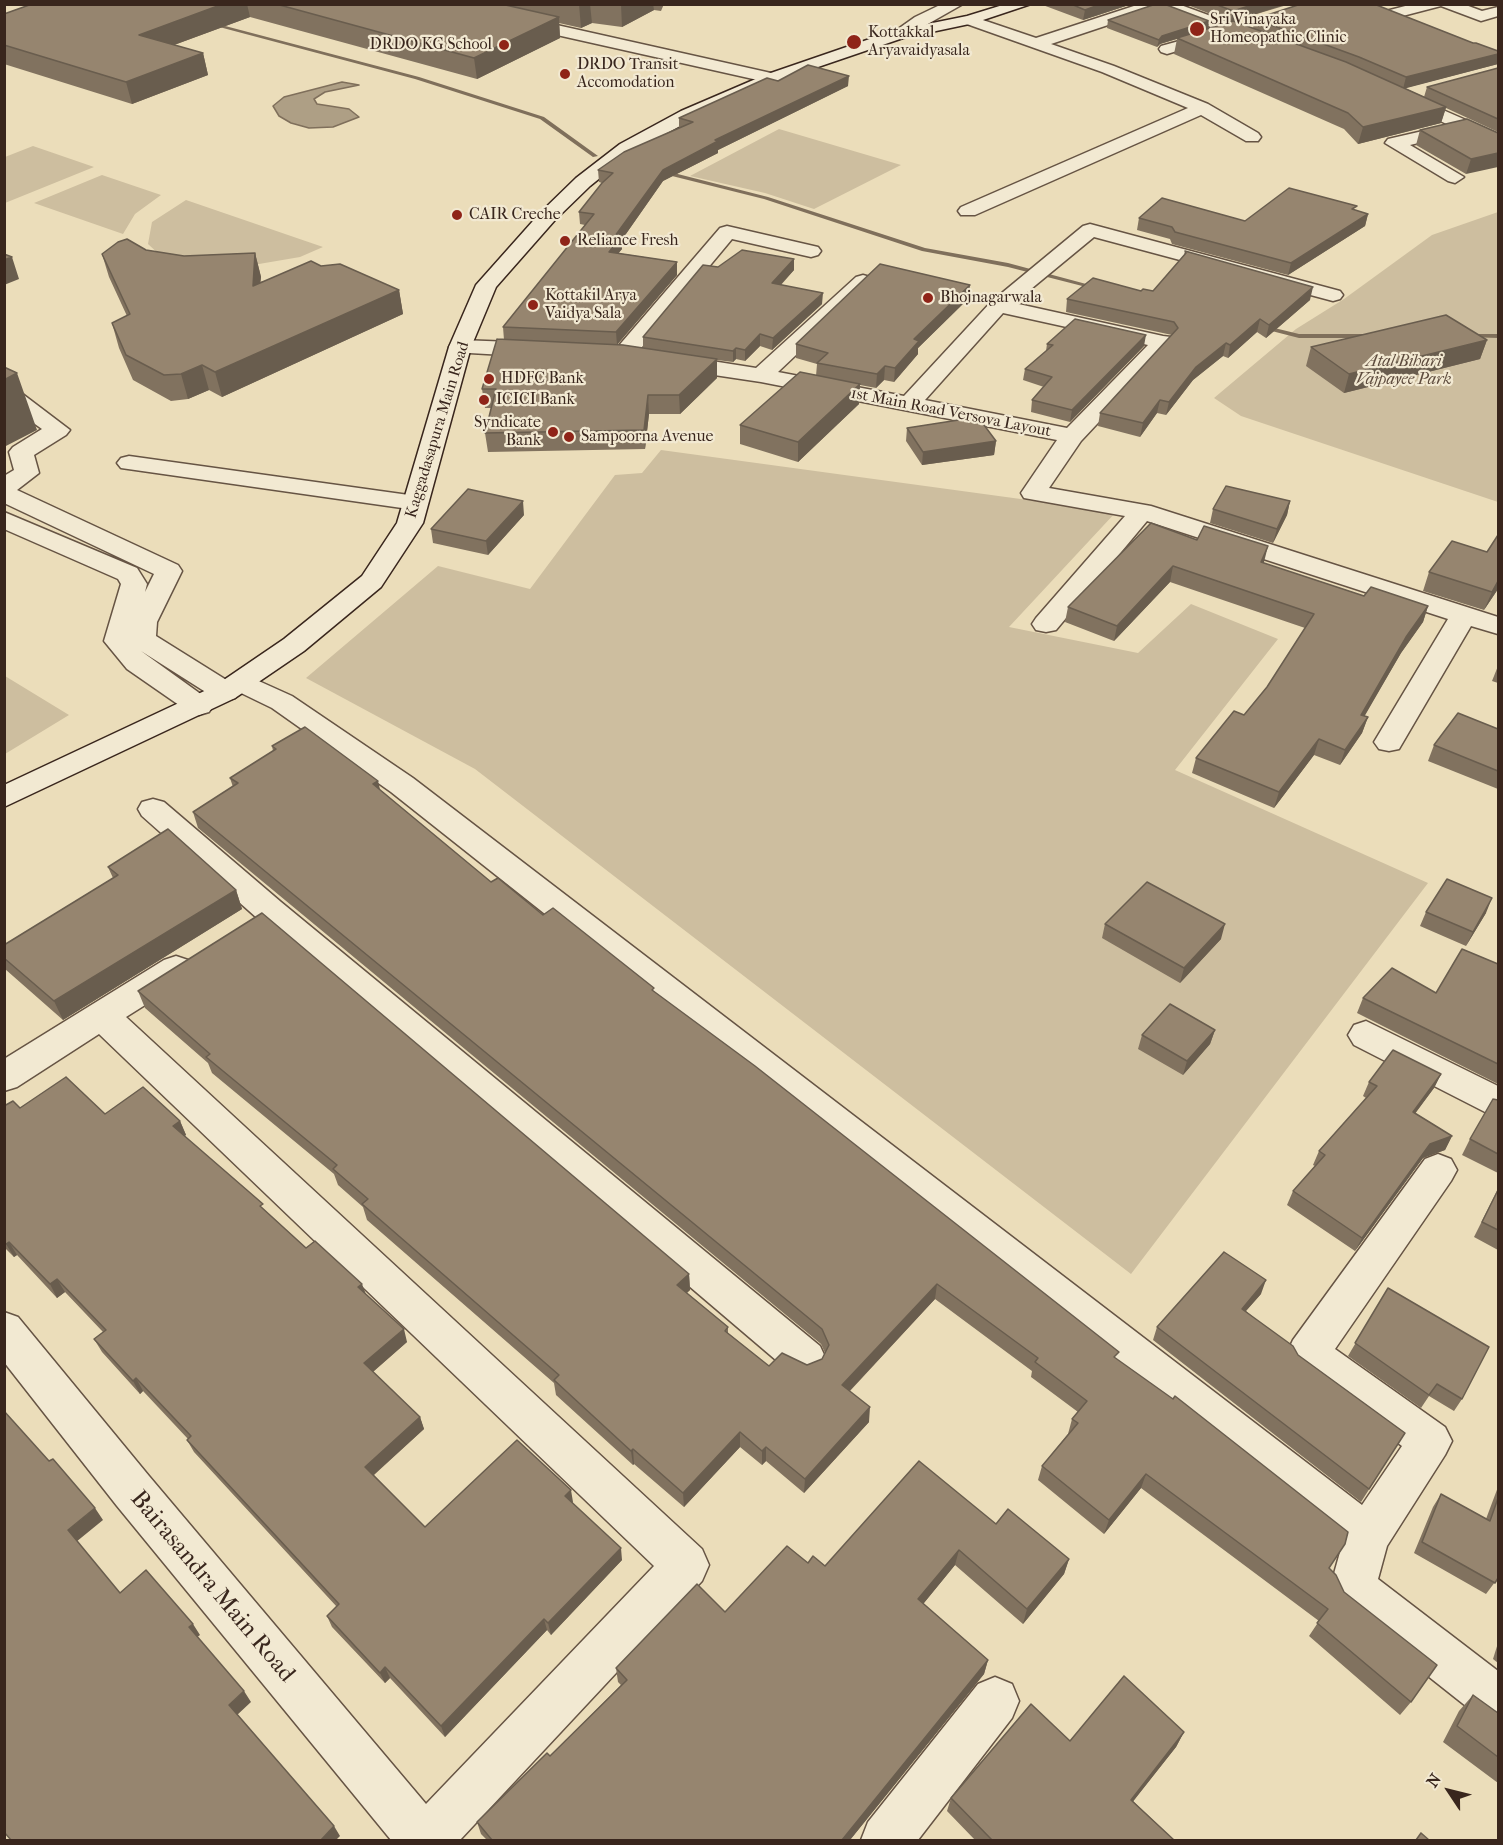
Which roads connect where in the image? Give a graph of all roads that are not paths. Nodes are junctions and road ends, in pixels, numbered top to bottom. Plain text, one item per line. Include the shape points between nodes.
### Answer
1 (441, 4) edge
2 (956, 4) edge
3 (1024, 4) edge
4 (1160, 4) edge
5 (1435, 4) edge
6 (1447, 4) edge
7 (1498, 12) edge
8 (1391, 14) edge
9 (969, 20) junction
10 (1252, 22) edge
11 (1232, 29) junction
12 (899, 34) junction
13 (1037, 43) junction
14 (1275, 45) edge
15 (1167, 49) edge
16 (771, 78) junction
17 (1422, 91) edge
18 (1202, 108) junction
19 (1466, 125) junction
20 (1252, 137) dead end
21 (1498, 140) edge
22 (1455, 177) dead end
23 (968, 211) dead end
24 (811, 251) dead end
25 (864, 280) edge
26 (1333, 295) dead end
27 (998, 306) junction
28 (460, 347) junction
29 (559, 351) edge
30 (761, 375) junction
31 (4, 392) edge
32 (909, 404) junction
33 (1072, 436) junction
34 (129, 463) dead end
35 (4, 487) edge
36 (4, 493) edge
37 (416, 503) junction
38 (1142, 511) junction
39 (4, 519) edge
40 (1464, 615) junction
41 (1047, 624) dead end
42 (1498, 626) edge
43 (233, 687) junction
44 (199, 706) junction
45 (1389, 742) dead end
46 (4, 797) edge
47 (153, 809) dead end
48 (269, 910) junction
49 (240, 929) edge
50 (200, 954) edge
51 (102, 1016) junction
52 (1366, 1035) dead end
53 (4, 1077) edge
54 (1498, 1102) edge
55 (1438, 1170) dead end
56 (4, 1330) edge
57 (806, 1359) dead end
58 (1367, 1537) junction
59 (995, 1701) dead end
60 (1498, 1701) edge
61 (424, 1840) edge
62 (886, 1840) edge

1 - 16 street
2 - 12 street
3 - 9 street, Kaggadasapura Main Road
4 - 11 street
4 - 13 street
5 - 8 street
6 - 7 street via 1481,16
9 - 12 street, Kaggadasapura Main Road
9 - 13 street
10 - 11 street
11 - 14 street
11 - 15 street
12 - 16 street, Kaggadasapura Main Road
13 - 18 street
16 - 28 street, Kaggadasapura Main Road via 687,115 626,148 584,182 486,285
17 - 19 street via 1395,94
18 - 20 street
18 - 23 street
19 - 21 street
19 - 22 street via 1394,143
24 - 30 street, 1st Main Road Versova Layout via 727,232 615,354
25 - 30 street
26 - 27 street via 1090,230
27 - 32 street
27 - 33 street via 1162,342
28 - 29 street
28 - 37 street, Kaggadasapura Main Road
30 - 32 street, 1st Main Road Versova Layout
31 - 35 street via 58,430 21,452 27,473
32 - 33 street, 1st Main Road Versova Layout
33 - 38 street, 1st Main Road Versova Layout via 1034,493
34 - 37 street
36 - 43 street via 170,571 142,622 142,639
37 - 43 street, Kaggadasapura Main Road via 410,523 372,580 294,645
38 - 40 street, 1st Main Road Versova Layout
38 - 41 street
39 - 44 street via 128,574 134,584 118,641 137,663
40 - 42 street, 1st Main Road Versova Layout
40 - 45 street
43 - 44 street, Kaggadasapura Main Road
43 - 58 street via 282,702 402,785
44 - 46 street, Kaggadasapura Main Road
47 - 48 street
48 - 49 street
48 - 57 street
50 - 51 street
51 - 53 street
51 - 61 street via 686,1565
52 - 54 street
55 - 58 street via 1308,1353 1430,1441
56 - 61 street, Bairasandra Main Road
58 - 60 street via 1353,1588
59 - 62 street

